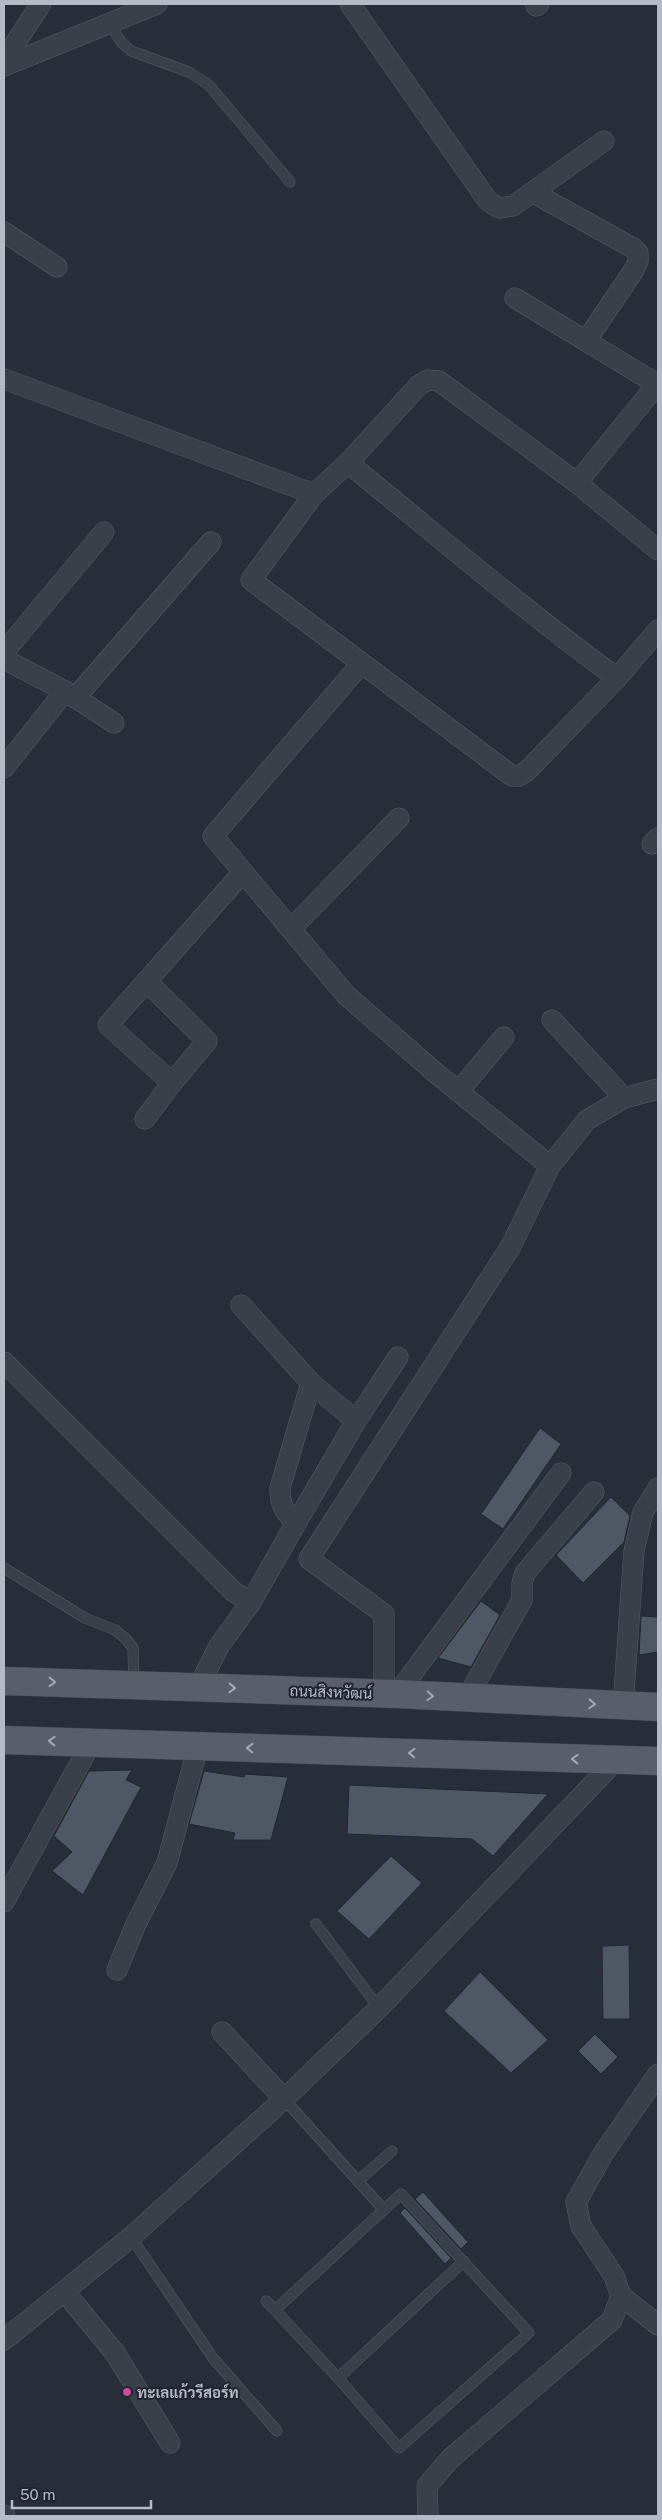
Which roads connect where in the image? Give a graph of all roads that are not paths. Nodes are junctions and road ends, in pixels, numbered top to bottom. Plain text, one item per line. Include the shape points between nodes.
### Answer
1 (41, 4) edge
2 (157, 4) edge
3 (350, 4) edge
4 (110, 24) junction
5 (4, 60) edge
6 (4, 66) edge
7 (604, 142) dead end
8 (290, 182) dead end
9 (532, 192) junction
10 (4, 232) edge
11 (56, 267) dead end
12 (515, 298) dead end
13 (586, 341) junction
14 (4, 379) edge
15 (658, 384) edge
16 (348, 463) junction
17 (577, 483) junction
18 (314, 494) junction
19 (104, 532) dead end
20 (211, 542) dead end
21 (658, 550) edge
22 (658, 630) edge
23 (4, 652) edge
24 (4, 659) edge
25 (361, 664) junction
26 (617, 678) junction
27 (70, 694) junction
28 (114, 723) dead end
29 (4, 768) edge
30 (399, 818) dead end
31 (243, 872) junction
32 (291, 929) junction
33 (146, 981) junction
34 (552, 1020) dead end
35 (504, 1037) dead end
36 (172, 1083) junction
37 (658, 1088) edge
38 (458, 1092) junction
39 (624, 1098) junction
40 (145, 1119) dead end
41 (550, 1166) junction
42 (241, 1305) dead end
43 (398, 1357) dead end
44 (4, 1362) edge
45 (310, 1383) junction
46 (356, 1421) junction
47 (561, 1473) dead end
48 (658, 1488) edge
49 (594, 1492) dead end
50 (296, 1523) junction
51 (4, 1568) edge
52 (251, 1602) junction
53 (4, 1681) edge
54 (134, 1685) junction
55 (199, 1686) junction
56 (390, 1694) junction
57 (467, 1698) junction
58 (623, 1706) junction
59 (658, 1708) edge
60 (4, 1740) edge
61 (92, 1743) junction
62 (198, 1746) junction
63 (616, 1760) junction
64 (658, 1761) edge
65 (4, 1902) edge
66 (316, 1924) dead end
67 (117, 1970) dead end
68 (379, 2008) junction
69 (222, 2032) dead end
70 (658, 2074) edge
71 (284, 2099) junction
72 (392, 2150) dead end
73 (358, 2181) junction
74 (384, 2210) junction
75 (132, 2237) junction
76 (464, 2261) junction
77 (64, 2291) junction
78 (621, 2296) junction
79 (266, 2301) dead end
80 (275, 2310) junction
81 (658, 2325) edge
82 (4, 2340) edge
83 (338, 2378) junction
84 (277, 2430) dead end
85 (170, 2443) dead end
86 (428, 2516) edge

1 - 5 street
2 - 4 street
3 - 9 street via 488,201 499,208 514,206
4 - 6 street
4 - 8 lane via 120,42 131,51 189,72 209,85
7 - 9 street
9 - 13 street via 638,253 634,270
10 - 11 street
12 - 13 street
13 - 15 street
14 - 18 street
15 - 17 street
16 - 17 street via 419,385 428,380 439,381
16 - 18 street
16 - 26 street via 517,599 548,628
17 - 21 street
18 - 25 street via 251,580
19 - 23 street
20 - 27 street
22 - 26 street
24 - 27 street
25 - 26 street via 512,776 527,771
25 - 31 street via 213,836
27 - 28 street
27 - 29 street
30 - 32 street
31 - 32 street
31 - 33 street
32 - 38 street via 346,995
33 - 36 street via 207,1041
33 - 36 street via 108,1025
34 - 39 street
35 - 38 street
36 - 40 street
37 - 39 street
38 - 41 street
39 - 41 street via 587,1120
41 - 56 street via 511,1246 309,1559 384,1614
42 - 45 street
43 - 46 street
44 - 52 street via 234,1592
45 - 46 street
45 - 50 street via 280,1488 280,1502
46 - 50 street
47 - 56 street
48 - 58 street via 643,1512 634,1551
49 - 57 street via 525,1573 522,1600
50 - 52 street
51 - 54 lane via 85,1618 126,1638 133,1648
52 - 55 street via 219,1646
53 -> 54 main road, ถนนสิงหวัฒน์
54 - 55 main road, ถนนสิงหวัฒน์
55 -> 56 main road, ถนนสิงหวัฒน์
56 -> 57 main road, ถนนสิงหวัฒน์
57 -> 58 main road, ถนนสิงหวัฒน์
58 - 59 main road, ถนนสิงหวัฒน์
61 -> 60 main road
61 - 62 main road
61 - 65 street
63 -> 62 main road
62 - 67 street via 167,1862
63 - 64 main road
63 - 68 street
66 - 68 lane
68 - 71 street
69 - 71 street
70 - 78 street via 602,2154 576,2202 581,2226 614,2276
71 - 73 lane
71 - 75 street
72 - 73 lane
73 - 74 lane
74 - 76 lane via 401,2194
74 - 80 lane
75 - 77 street
75 - 84 lane via 213,2358
76 - 83 lane
76 - 83 lane via 529,2333 398,2448
77 - 82 street
77 - 85 street via 115,2353
78 - 81 street
78 - 86 street via 612,2320 450,2459 427,2486
79 - 80 lane
80 - 83 lane

